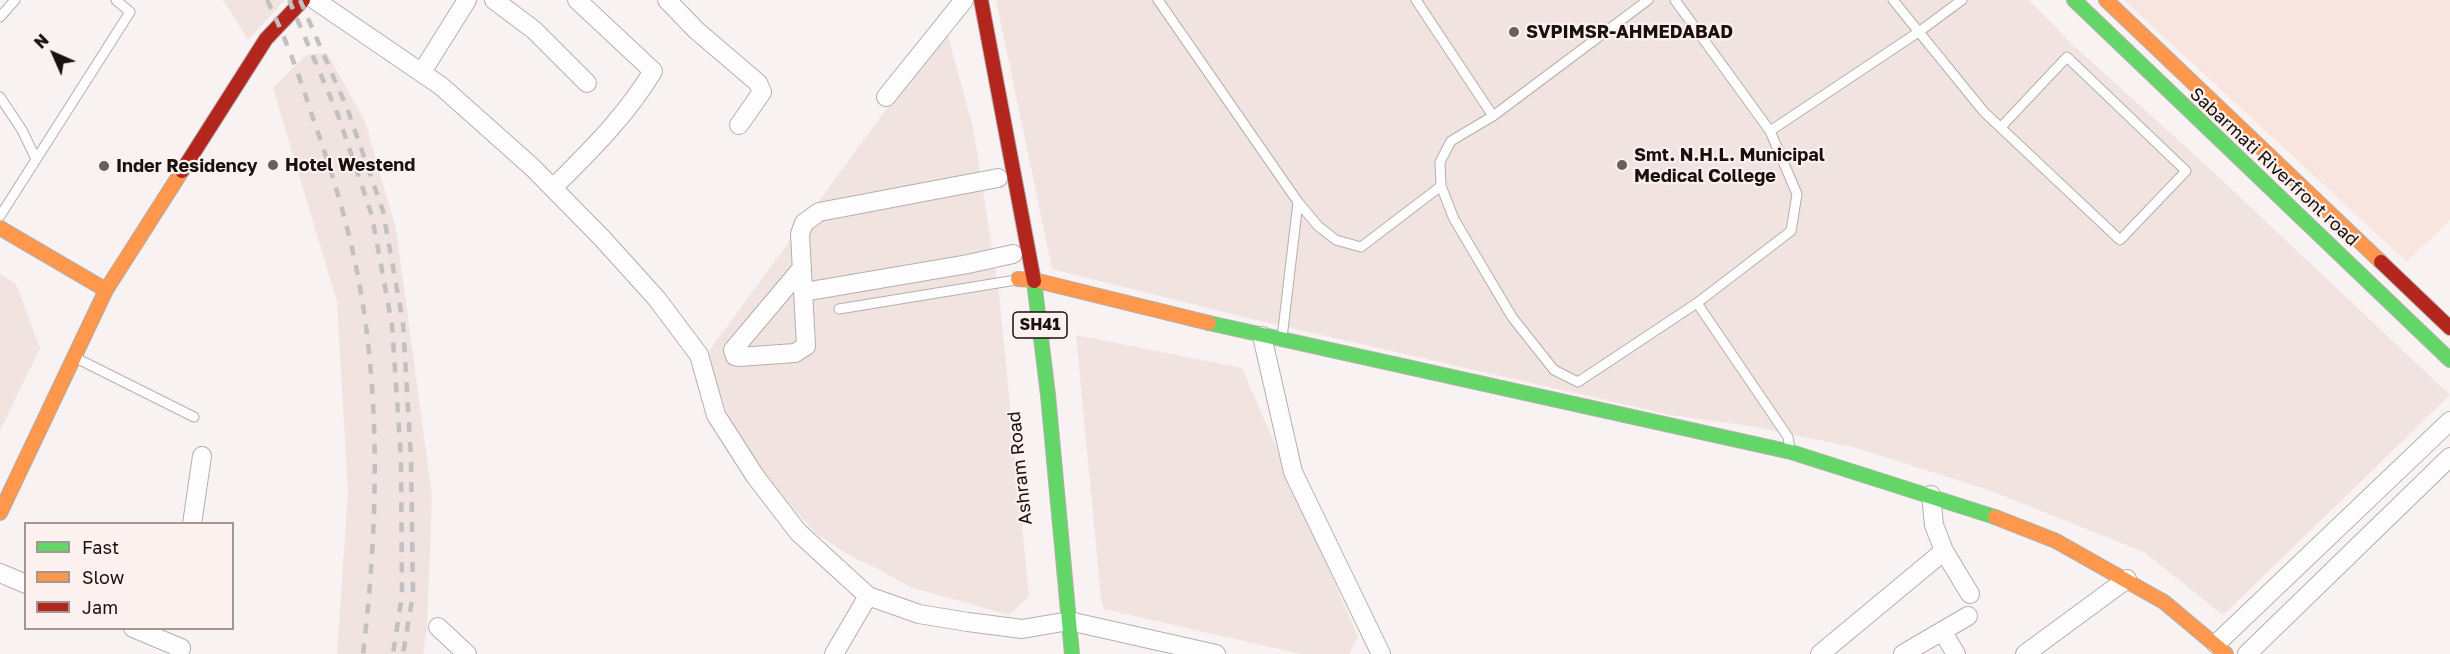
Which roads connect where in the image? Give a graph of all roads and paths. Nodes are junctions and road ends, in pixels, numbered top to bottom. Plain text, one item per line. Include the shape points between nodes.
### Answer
1 (15, 0) edge
2 (116, 0) edge
3 (303, 0) edge
4 (315, 0) edge
5 (467, 0) edge
6 (494, 0) edge
7 (577, 0) edge
8 (666, 0) edge
9 (965, 0) edge
10 (981, 0) edge
11 (1158, 0) edge
12 (1416, 0) edge
13 (1648, 0) edge
14 (1675, 0) edge
15 (1893, 0) edge
16 (1962, 0) edge
17 (2074, 0) edge
18 (2106, 0) edge
19 (0, 17) edge
20 (969, 21) dead end
21 (1920, 32) junction
22 (422, 72) junction
23 (587, 83) dead end
24 (0, 96) edge
25 (886, 97) dead end
26 (1493, 116) junction
27 (740, 125) dead end
28 (2002, 126) junction
29 (1770, 131) junction
30 (36, 159) junction
31 (998, 178) dead end
32 (1442, 186) junction
33 (553, 188) junction
34 (1298, 202) junction
35 (0, 216) edge
36 (0, 228) edge
37 (1012, 248) joint
38 (802, 268) junction
39 (1018, 279) junction
40 (1034, 280) junction
41 (106, 290) junction
42 (804, 292) junction
43 (1020, 295) dead end
44 (1696, 303) junction
45 (839, 309) dead end
46 (2450, 328) edge
47 (1262, 336) junction
48 (1282, 340) junction
49 (72, 356) junction
50 (2450, 360) edge
51 (194, 417) dead end
52 (2450, 421) edge
53 (1791, 452) junction
54 (201, 456) dead end
55 (2450, 457) edge
56 (1931, 495) junction
57 (0, 513) edge
58 (2347, 520) junction
59 (192, 522) edge
60 (2366, 539) junction
61 (1944, 551) junction
62 (0, 573) edge
63 (2127, 579) junction
64 (24, 583) edge
65 (1970, 594) dead end
66 (868, 596) junction
67 (1050, 605) dead end
68 (1968, 616) dead end
69 (1069, 621) junction
70 (438, 627) dead end
71 (139, 630) edge
72 (1051, 630) junction
73 (1942, 631) junction
74 (178, 643) edge
75 (2221, 649) edge
76 (467, 654) edge
77 (834, 654) edge
78 (1072, 654) edge
79 (1216, 654) edge
80 (1381, 654) edge
81 (1820, 654) edge
82 (1903, 654) edge
83 (1956, 654) edge
84 (2025, 654) edge
85 (2247, 654) edge

1 - 19 lane
2 - 30 lane via 129,12
3 - 41 street via 266,39
4 - 22 street
5 - 22 street
6 - 23 street via 534,30
7 - 33 street via 652,71 637,97 600,142
8 - 27 street via 758,83 762,92
9 - 20 street
9 - 25 street
10 - 40 street, Ashram Road / SH41
11 - 34 lane
12 - 26 lane
13 - 26 lane
14 - 29 lane
15 - 21 lane
16 - 21 lane
17 - 50 street, Sabarmati Riverfront road
18 - 46 street, Sabarmati Riverfront road
21 - 28 lane via 1984,112
21 - 29 lane
22 - 33 street
24 - 30 lane
26 - 32 lane via 1451,141 1440,162
28 - 28 lane via 2120,240 2186,171 2067,57
29 - 44 lane via 1797,194 1791,231
30 - 35 lane
31 - 38 street via 810,216 800,230
32 - 34 lane via 1361,247 1336,240
32 - 44 lane via 1454,219 1512,317 1554,370 1578,382
33 - 66 street via 657,299 699,355 716,415 762,486 798,532
34 - 48 lane
36 - 41 street
37 - 39 street
37 - 42 street via 968,264
38 - 42 street
38 - 42 street via 733,353 739,357 803,350
39 - 40 street
39 - 43 street
39 - 45 lane
40 - 47 street
40 - 69 street, Ashram Road / SH41
41 - 49 street
44 - 53 lane via 1788,437
47 - 48 street
47 - 80 street via 1293,472
48 - 53 street
49 - 51 lane
49 - 57 street
52 - 58 street
53 - 56 street
54 - 59 street
55 - 60 street
56 - 61 street via 1934,525
56 - 63 street via 2056,540
58 - 60 street
58 - 75 street
60 - 85 street
61 - 65 street
61 - 81 street
62 - 64 street
63 - 75 street via 2164,602
63 - 84 street
66 - 72 street via 919,614
66 - 77 street
67 - 72 street
68 - 73 street
69 - 72 street
69 - 78 street, Ashram Road / SH41
69 - 79 street
70 - 76 street
71 - 74 street
73 - 82 street
73 - 83 street

